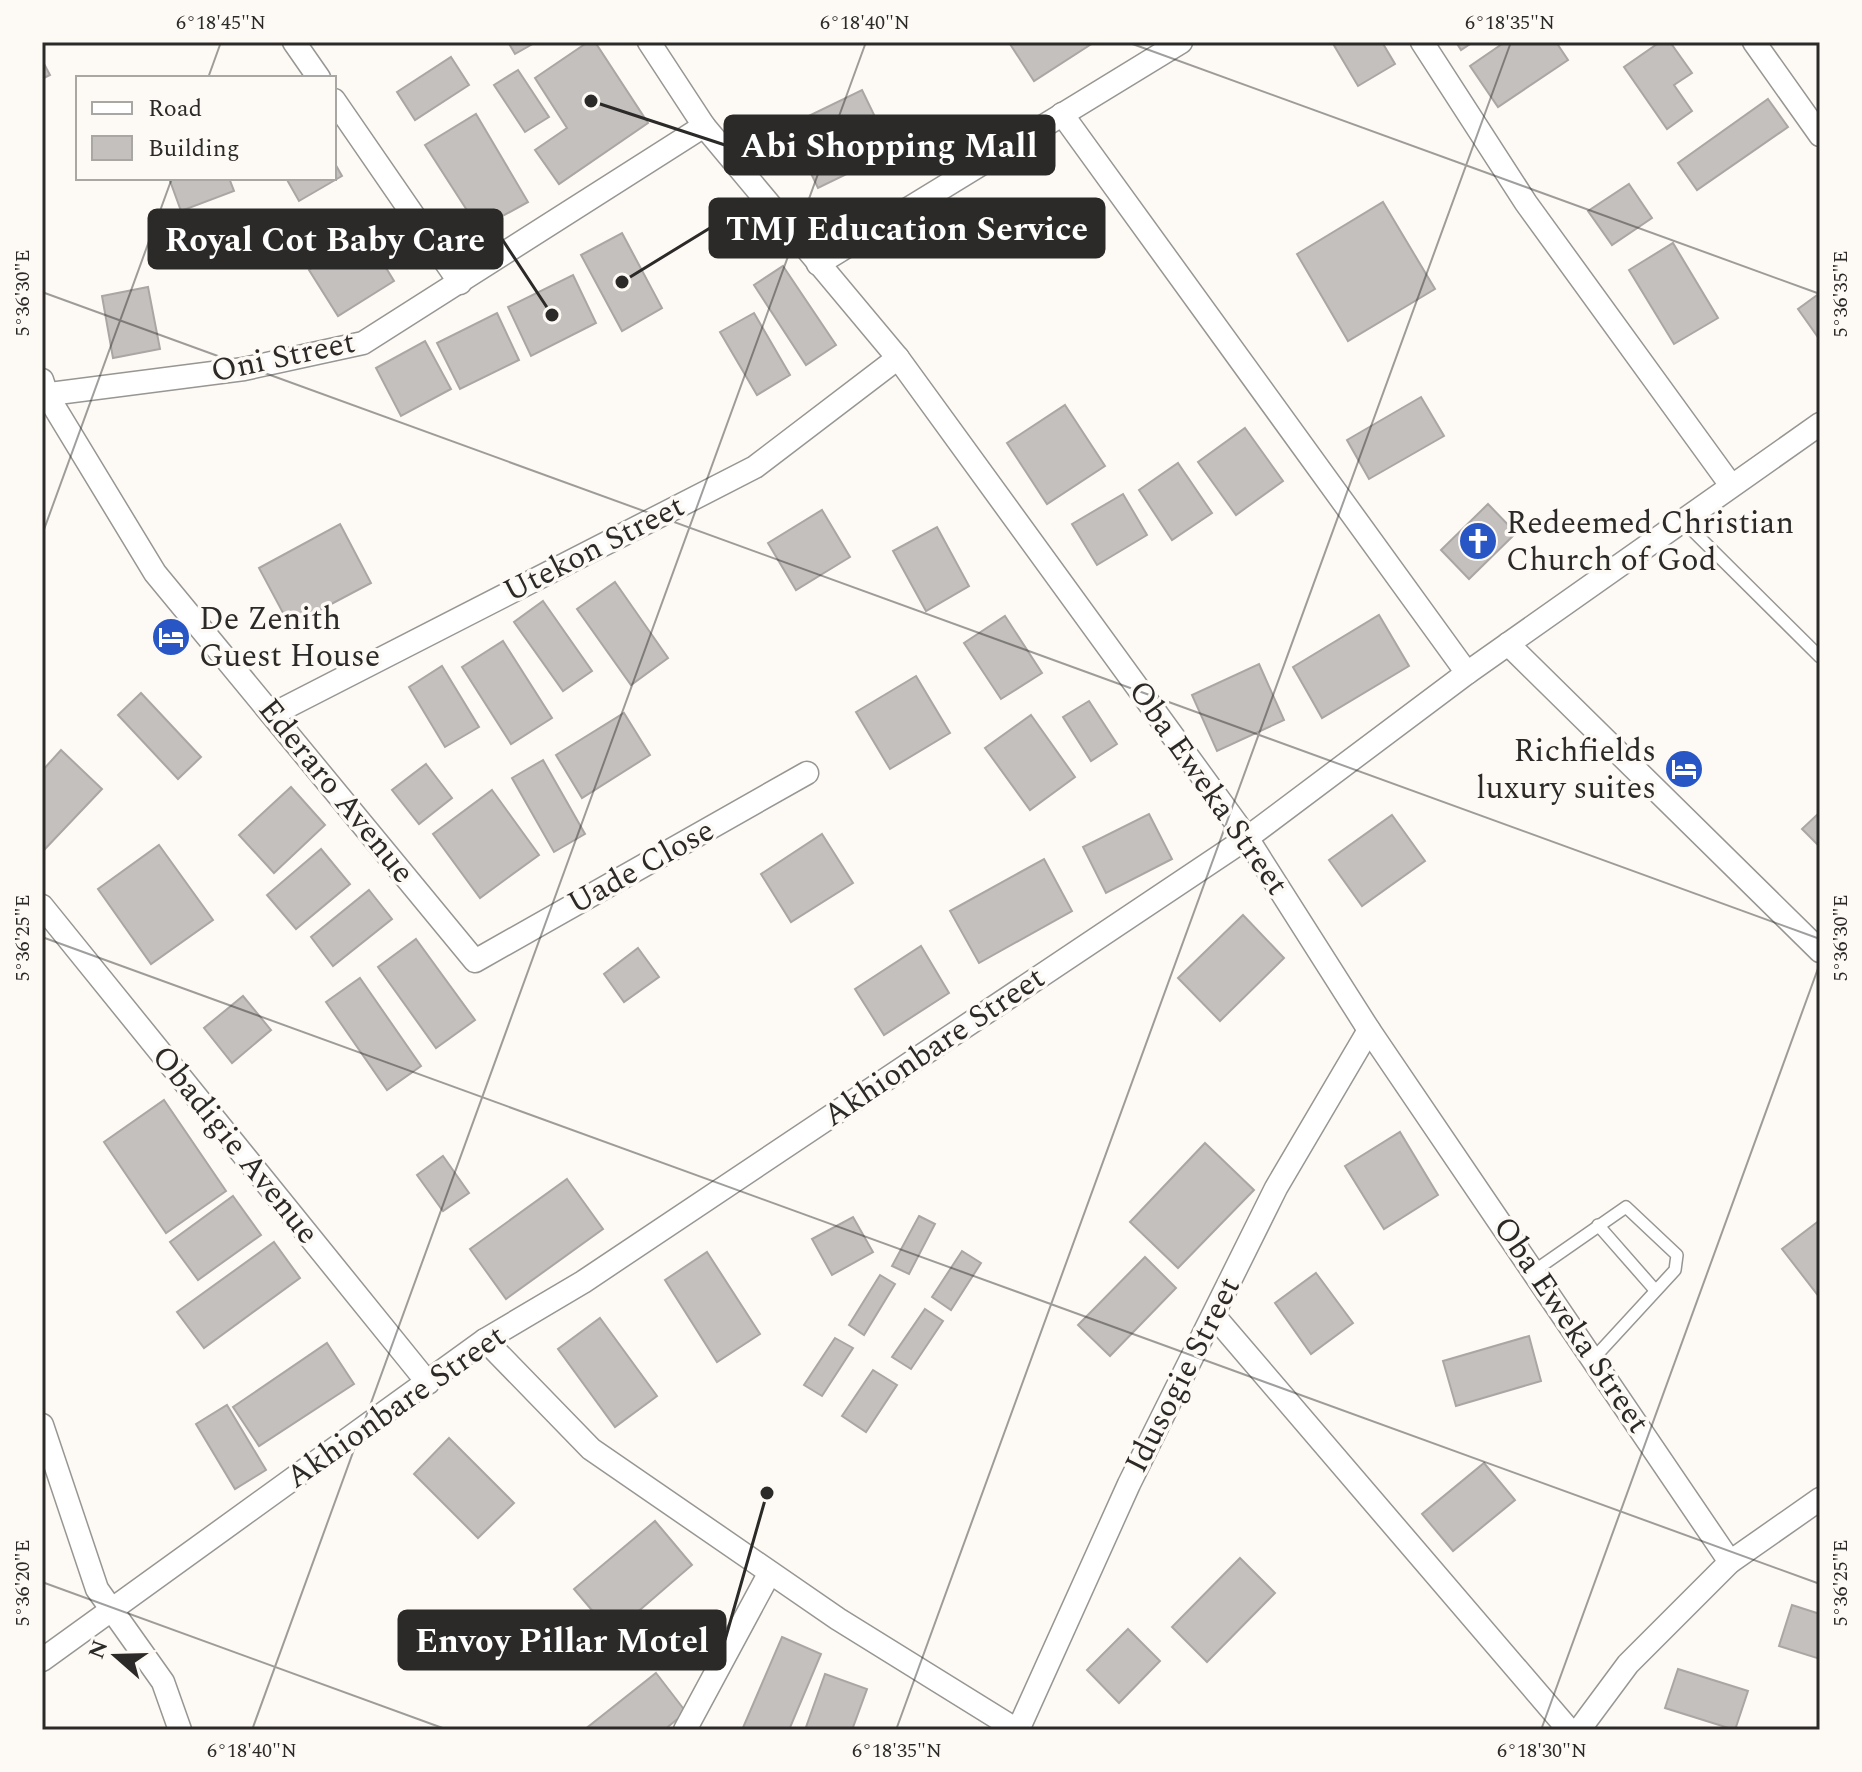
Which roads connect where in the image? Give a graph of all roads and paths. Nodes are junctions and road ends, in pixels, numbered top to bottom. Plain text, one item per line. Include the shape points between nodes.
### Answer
1 (294, 42) edge
2 (649, 42) edge
3 (1181, 42) edge
4 (1422, 42) edge
5 (1754, 42) edge
6 (318, 76) edge
7 (336, 103) edge
8 (1062, 114) junction
9 (704, 126) junction
10 (1820, 135) edge
11 (818, 264) junction
12 (460, 283) junction
13 (898, 358) junction
14 (44, 390) edge
15 (1820, 424) edge
16 (1730, 484) junction
17 (1682, 520) junction
18 (1508, 644) junction
19 (1820, 657) edge
20 (1467, 673) junction
21 (273, 714) junction
22 (807, 773) dead end
23 (1247, 838) junction
24 (42, 906) edge
25 (1820, 951) edge
26 (475, 961) joint
27 (1369, 1030) junction
28 (1598, 1225) junction
29 (1534, 1271) junction
30 (1655, 1290) junction
31 (1205, 1336) junction
32 (485, 1340) junction
33 (1594, 1358) junction
34 (428, 1383) junction
35 (42, 1425) edge
36 (1820, 1499) edge
37 (1730, 1562) junction
38 (769, 1574) junction
39 (110, 1610) junction
40 (42, 1660) edge
41 (180, 1730) edge
42 (685, 1730) edge
43 (1018, 1730) edge
44 (1569, 1730) edge
45 (1579, 1730) edge

1 - 6 street
2 - 9 street, Oba Eweka Street
3 - 8 street
4 - 16 street via 1526,203
5 - 10 street
7 - 12 street
8 - 11 street
8 - 20 street
9 - 11 street, Oba Eweka Street
9 - 12 street, Oni Street
11 - 13 street, Oba Eweka Street
12 - 14 street, Oni Street via 363,343 244,369
13 - 21 street, Utekon Street via 755,467
13 - 23 street, Oba Eweka Street
14 - 21 street, Ederaro Avenue via 155,573
15 - 16 street, Akhionbare Street
16 - 17 street, Akhionbare Street
17 - 18 street, Akhionbare Street
17 - 19 lane
18 - 20 street, Akhionbare Street
18 - 25 street
20 - 23 street, Akhionbare Street
21 - 26 street, Ederaro Avenue
22 - 26 street, Uade Close
23 - 27 street, Oba Eweka Street
23 - 32 street, Akhionbare Street via 596,1273
24 - 34 street, Obadigie Avenue
27 - 29 street, Oba Eweka Street
27 - 31 street, Idusogie Street via 1276,1188
28 - 29 lane
28 - 30 lane
28 - 30 lane via 1620,1209 1632,1210 1677,1255 1675,1270
29 - 33 street, Oba Eweka Street
30 - 33 lane
31 - 43 street, Idusogie Street via 1129,1484
31 - 44 street via 1215,1317
32 - 34 street, Akhionbare Street
32 - 38 street via 591,1449
33 - 37 street, Oba Eweka Street
34 - 39 street, Akhionbare Street
35 - 39 street via 97,1589
36 - 37 street
37 - 45 street via 1628,1664
38 - 42 street
38 - 43 street
39 - 40 street, Akhionbare Street
39 - 41 street via 163,1682

